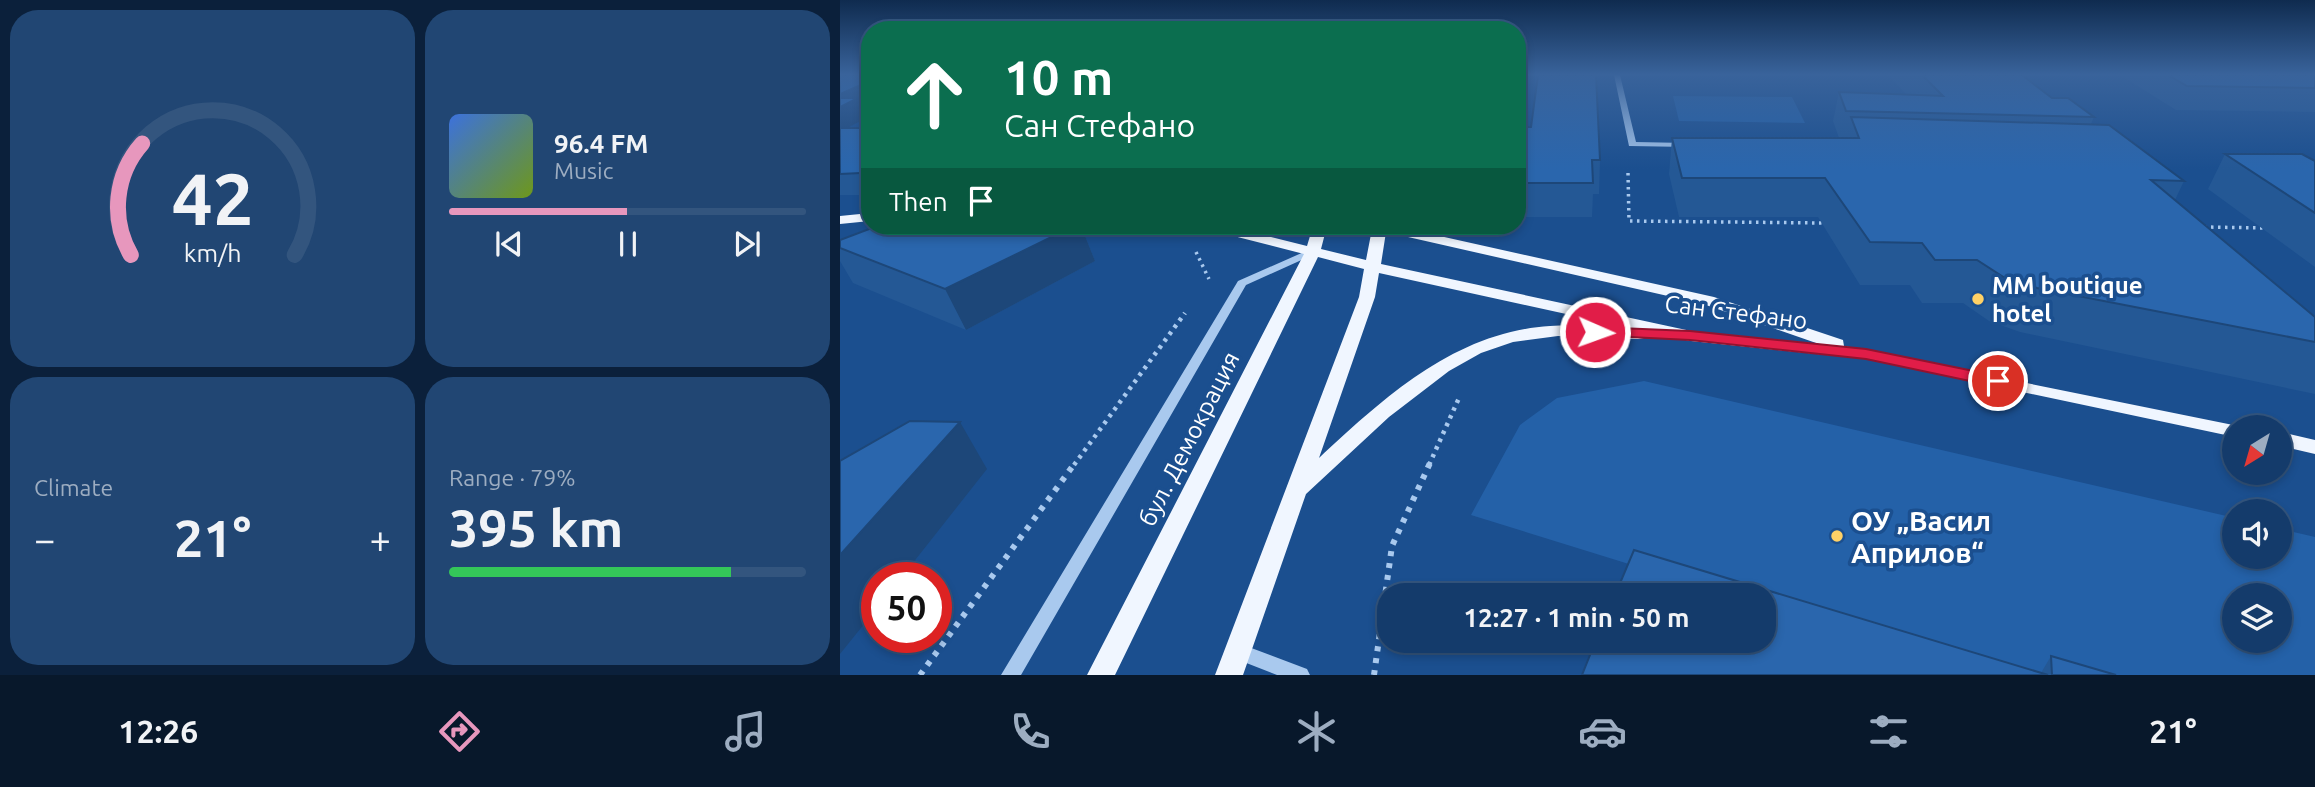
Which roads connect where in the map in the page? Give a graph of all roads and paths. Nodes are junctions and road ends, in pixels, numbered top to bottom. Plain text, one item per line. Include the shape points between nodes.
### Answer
1 (1624, 106) edge
2 (1632, 144) junction
3 (1701, 145) edge
4 (861, 218) edge
5 (840, 220) edge
6 (1838, 223) edge
7 (2200, 227) edge
8 (2277, 228) dead end
9 (1248, 235) edge
10 (1317, 235) edge
11 (1378, 235) edge
12 (1419, 235) edge
13 (1193, 247) dead end
14 (1313, 251) junction
15 (1373, 267) junction
16 (1209, 280) junction
17 (1219, 281) dead end
18 (1201, 291) dead end
19 (1193, 302) dead end
20 (1690, 336) junction
21 (1866, 354) junction
22 (1461, 394) dead end
23 (2222, 427) edge
24 (2292, 442) edge
25 (2315, 447) edge
26 (1296, 491) junction
27 (1238, 652) junction
28 (920, 675) edge
29 (1011, 675) edge
30 (1101, 675) edge
31 (1229, 675) edge
32 (1300, 675) edge
33 (1374, 675) edge

1 - 2 street
2 - 3 street
2 - 6 path via 1628,153 1629,221
4 - 5 main road
7 - 8 path
9 - 14 main road, Сан Стефано
10 - 14 main road, бул. Демокрация
11 - 15 main road
12 - 21 main road, Сан Стефано via 1707,300
13 - 16 path
14 - 15 main road, Сан Стефано
14 - 29 street via 1242,283
14 - 30 main road, бул. Демокрация
15 - 20 main road, Сан Стефано
15 - 26 main road via 1367,297
16 - 17 path
16 - 18 path
19 - 28 path
20 - 21 main road, Сан Стефано
20 - 26 main road via 1546,330 1471,350 1418,382
21 - 23 main road, Сан Стефано
22 - 33 path via 1392,546
24 - 25 main road
26 - 27 main road
27 - 31 main road
27 - 32 street

